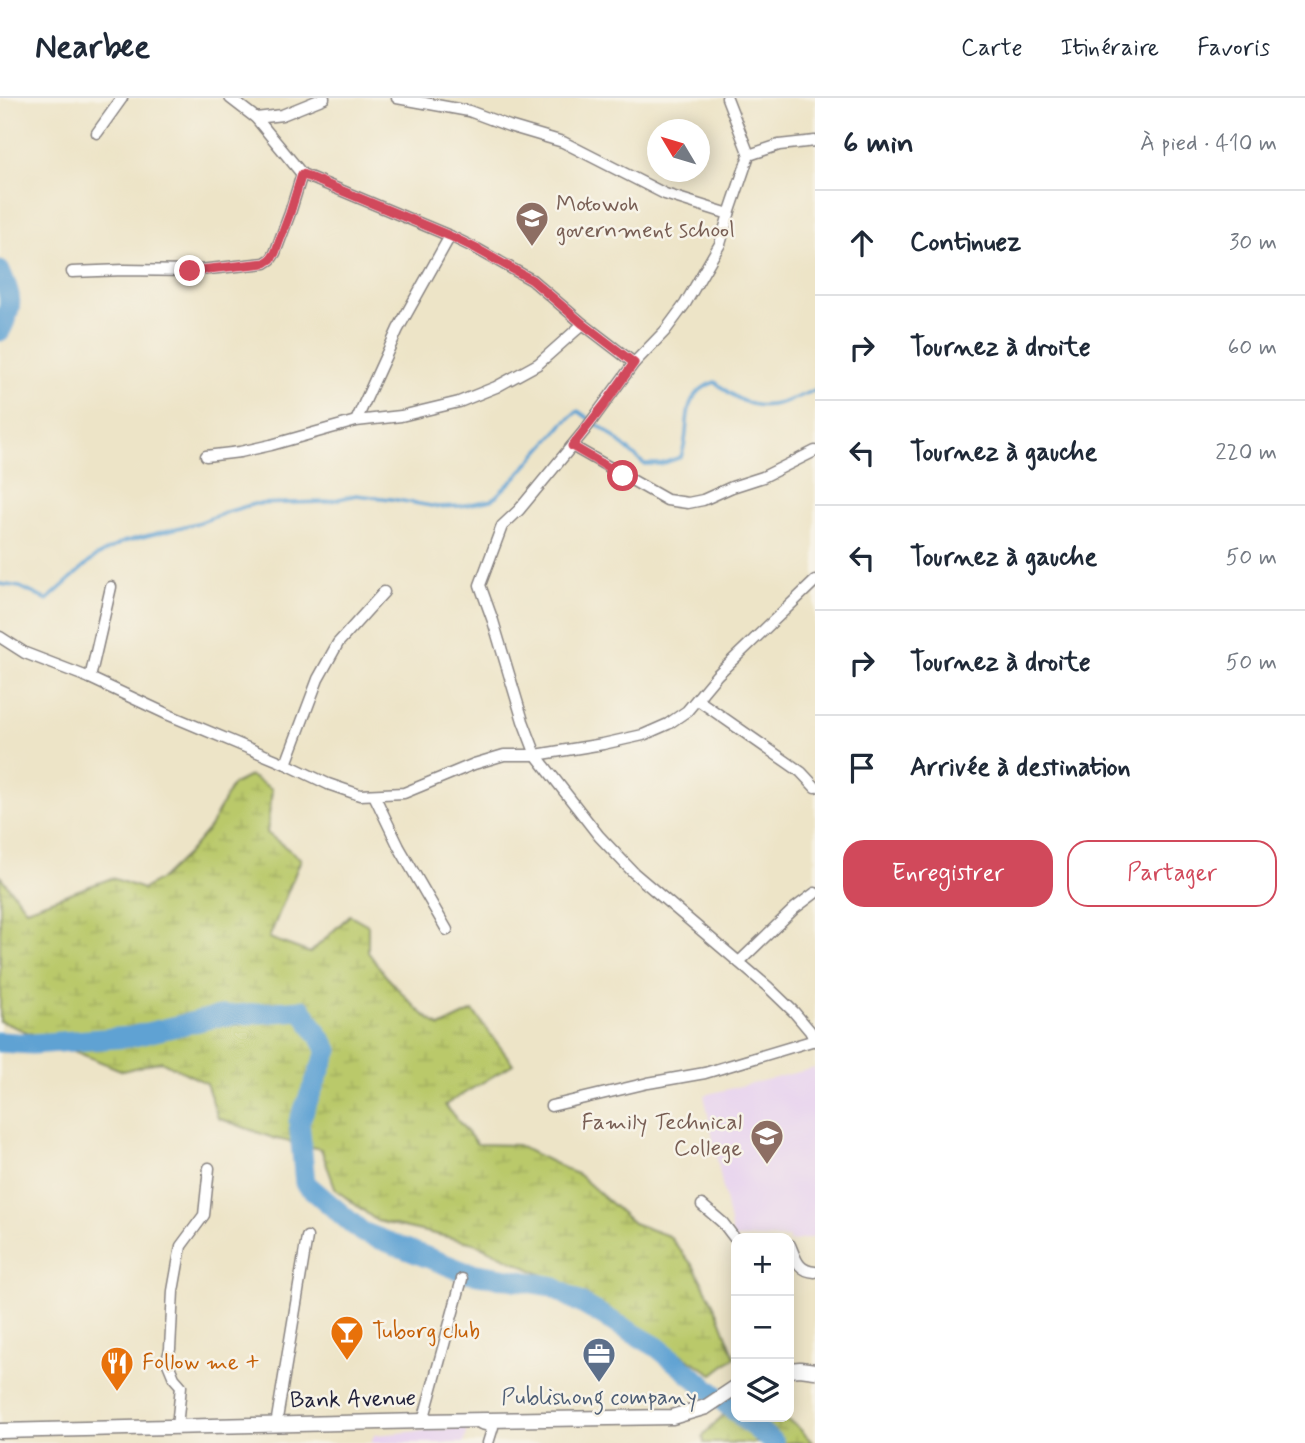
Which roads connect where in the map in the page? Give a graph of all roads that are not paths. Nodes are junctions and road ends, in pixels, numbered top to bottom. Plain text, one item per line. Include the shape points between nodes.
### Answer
1 (122, 98) edge
2 (230, 98) edge
3 (324, 98) edge
4 (397, 98) edge
5 (727, 98) edge
6 (256, 118) junction
7 (97, 134) dead end
8 (815, 141) edge
9 (749, 155) junction
10 (302, 174) junction
11 (729, 214) junction
12 (450, 236) junction
13 (72, 272) dead end
14 (583, 324) junction
15 (634, 363) junction
16 (356, 421) junction
17 (572, 446) junction
18 (815, 451) edge
19 (206, 456) dead end
20 (815, 581) edge
21 (111, 587) dead end
22 (384, 592) dead end
23 (0, 637) edge
24 (90, 678) junction
25 (698, 700) junction
26 (536, 755) junction
27 (286, 764) junction
28 (815, 787) edge
29 (374, 795) junction
30 (815, 892) edge
31 (447, 930) dead end
32 (739, 962) junction
33 (815, 1040) edge
34 (551, 1106) dead end
35 (209, 1168) dead end
36 (702, 1205) dead end
37 (731, 1233) edge
38 (307, 1237) dead end
39 (795, 1268) edge
40 (815, 1272) edge
41 (461, 1279) dead end
42 (794, 1370) edge
43 (815, 1371) edge
44 (731, 1390) edge
45 (469, 1420) junction
46 (423, 1421) junction
47 (276, 1425) junction
48 (177, 1427) junction
49 (0, 1431) edge
50 (488, 1443) edge

1 - 7 street
2 - 6 street
3 - 6 street via 282,115
4 - 11 street via 469,111 563,142 665,194
5 - 9 street
6 - 10 street
8 - 9 street via 779,145
9 - 11 street
10 - 12 street
10 - 13 street via 275,253 265,263 190,271
11 - 15 street via 720,244 685,304
12 - 14 street via 532,280
12 - 16 street via 398,329
14 - 15 street
14 - 16 street via 538,364 484,392 401,416
15 - 17 street
16 - 19 street via 271,445
17 - 18 street via 667,500 688,503 763,477
17 - 26 street via 502,526 480,585
20 - 25 street via 717,675
21 - 24 street
22 - 27 street via 338,643 318,679
23 - 24 street via 25,653
24 - 27 street
25 - 26 street via 678,718 643,735
25 - 28 street via 801,772
26 - 29 street via 504,755 404,793
26 - 32 street via 634,873
27 - 29 street via 328,784
29 - 31 street
30 - 32 street
32 - 33 street via 794,1012
33 - 34 street via 705,1073
35 - 48 street via 204,1214 181,1246 173,1291 167,1361 181,1386
36 - 37 street
38 - 47 street
39 - 40 street
41 - 46 street
42 - 43 street
44 - 45 street, Bank Avenue via 706,1406 672,1417
45 - 46 street, Bank Avenue
45 - 50 street via 493,1427
46 - 47 street, Bank Avenue
47 - 48 street, Bank Avenue
48 - 49 street, Bank Avenue

